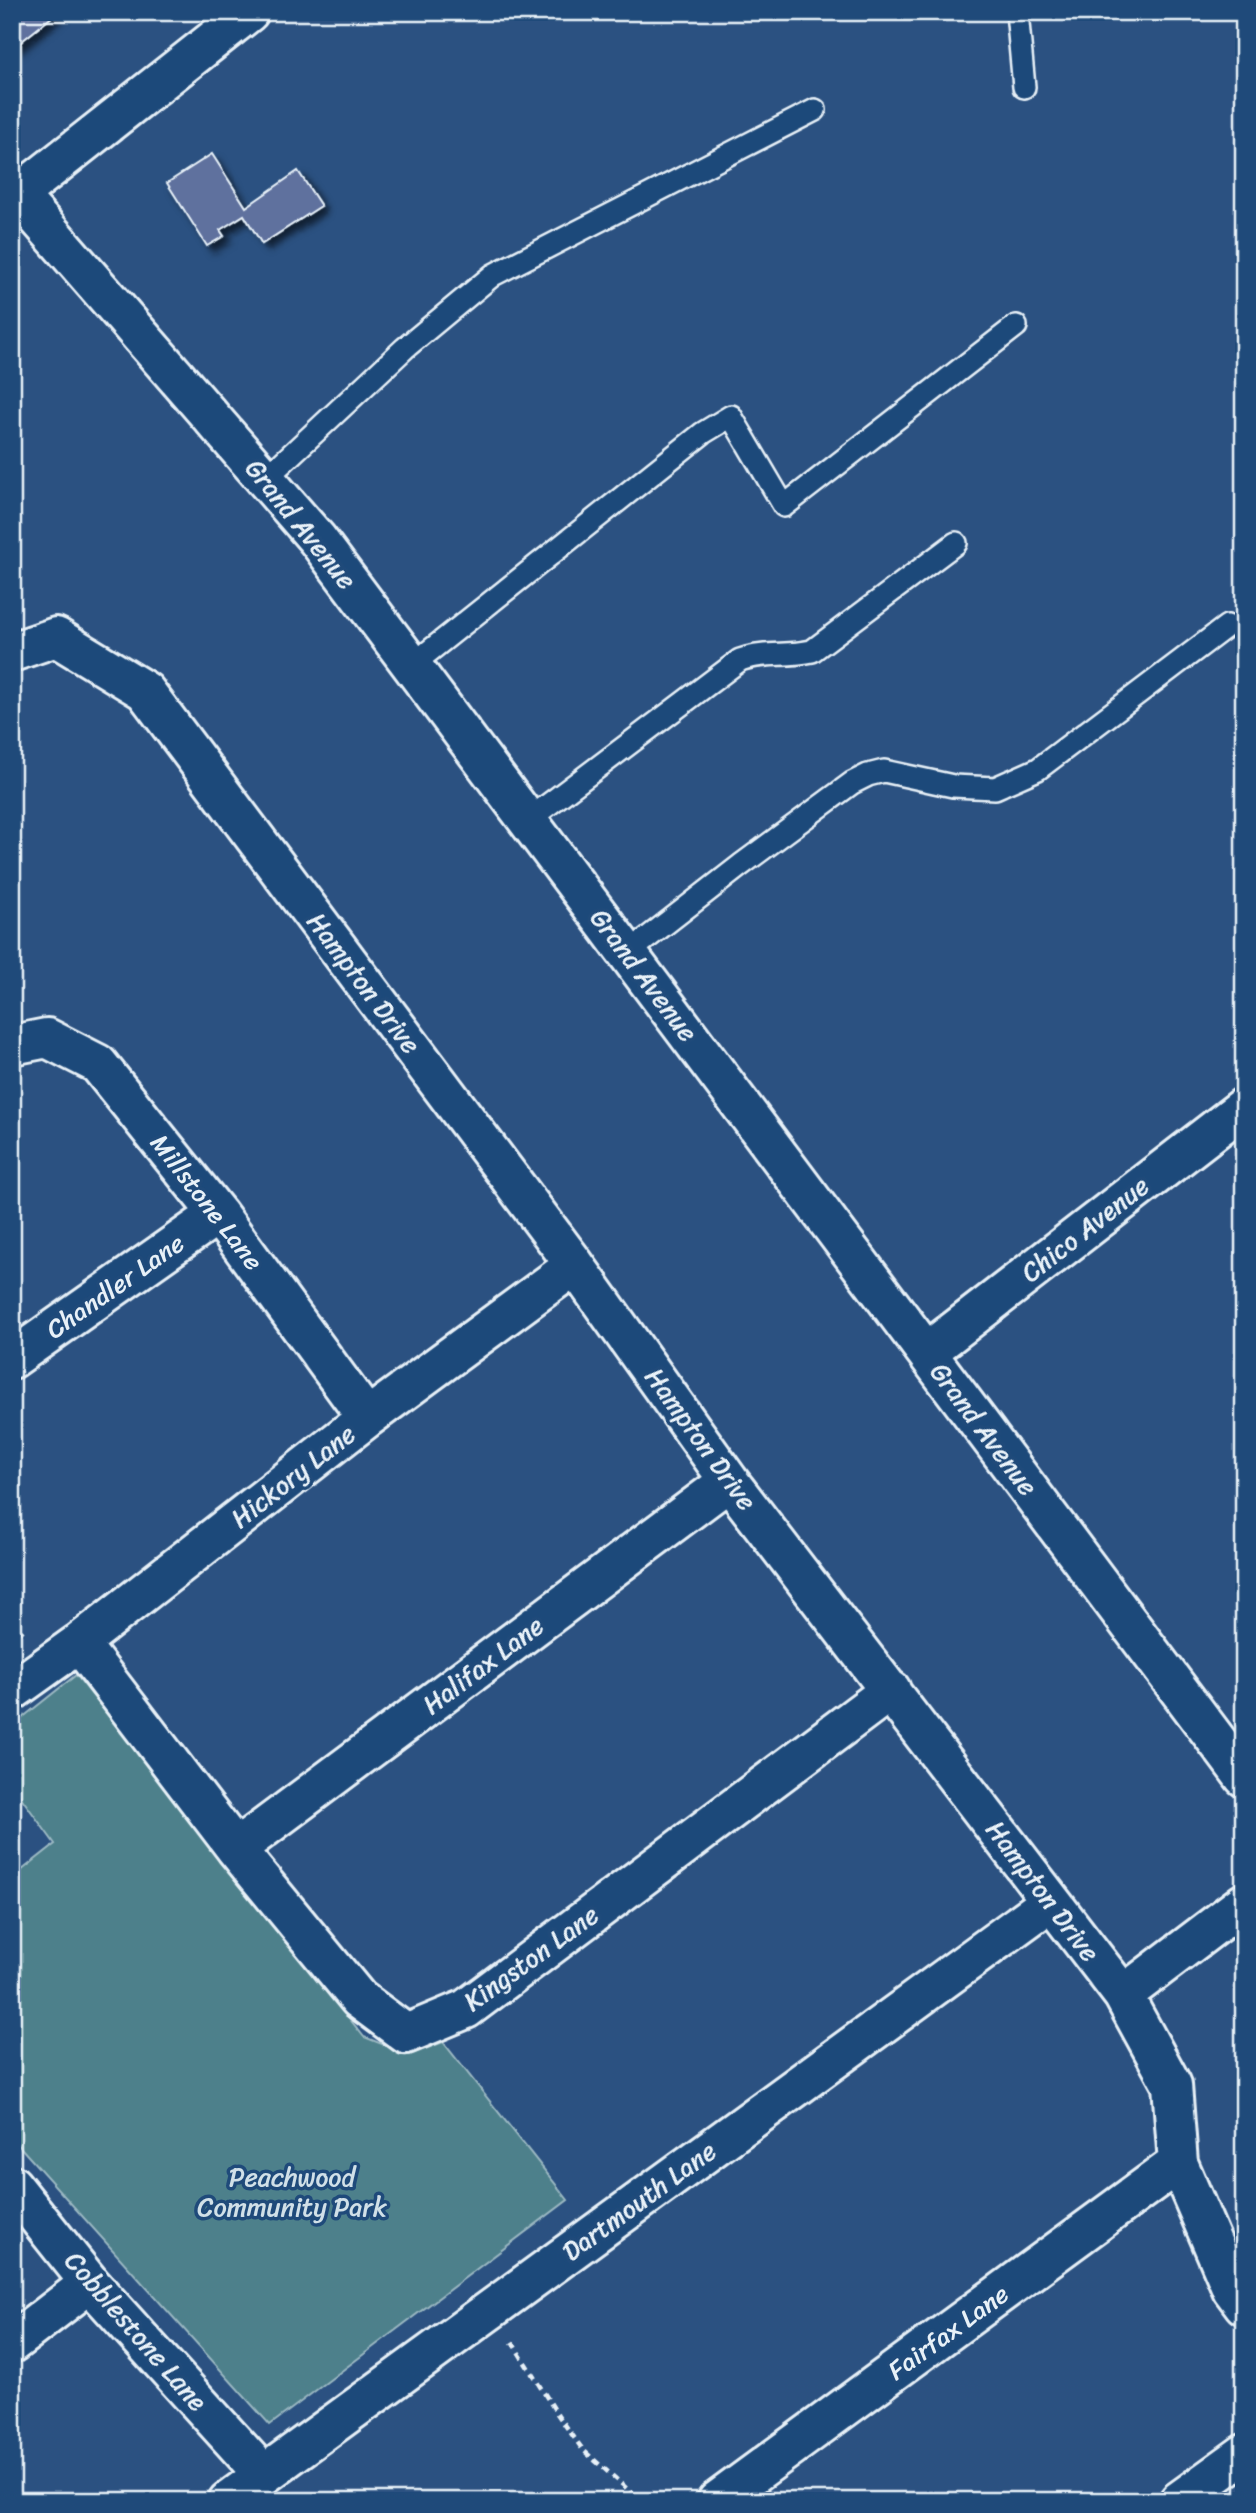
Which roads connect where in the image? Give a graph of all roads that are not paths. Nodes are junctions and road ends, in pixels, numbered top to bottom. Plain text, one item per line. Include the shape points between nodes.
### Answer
1 (249, 12) edge
2 (1017, 12) edge
3 (1024, 88) dead end
4 (815, 110) dead end
5 (14, 194) edge
6 (1016, 326) dead end
7 (265, 479) junction
8 (956, 544) dead end
9 (1227, 626) dead end
10 (12, 652) edge
11 (412, 664) junction
12 (528, 820) junction
13 (628, 953) junction
14 (12, 1045) edge
15 (1244, 1107) edge
16 (218, 1214) junction
17 (575, 1265) junction
18 (926, 1352) junction
19 (12, 1359) edge
20 (367, 1418) junction
21 (729, 1481) junction
22 (79, 1643) junction
23 (891, 1690) junction
24 (12, 1691) edge
25 (1244, 1777) edge
26 (236, 1849) junction
27 (1049, 1902) junction
28 (1244, 1903) edge
29 (1123, 1995) junction
30 (1178, 2164) junction
31 (12, 2185) edge
32 (90, 2283) junction
33 (1244, 2305) edge
34 (12, 2343) edge
35 (1244, 2454) edge
36 (263, 2474) junction
37 (228, 2501) edge
38 (717, 2501) edge
39 (1179, 2501) edge

1 - 5 street
2 - 3 lane
4 - 7 lane via 493,275 405,348
5 - 7 street, Grand Avenue
6 - 11 lane via 784,506 731,416 703,433
7 - 11 street, Grand Avenue
8 - 12 lane via 812,651 792,656 759,654 740,660
9 - 13 lane via 1038,769 1014,781 978,788 884,771 852,783
10 - 17 street, Hampton Drive via 56,637 145,691
11 - 12 street, Grand Avenue
12 - 13 street, Grand Avenue
13 - 18 street, Grand Avenue
14 - 16 street, Millstone Lane via 47,1038 98,1064
15 - 18 street, Chico Avenue
16 - 19 street, Chandler Lane
16 - 20 street, Millstone Lane
17 - 20 street, Hickory Lane
17 - 21 street, Hampton Drive
18 - 25 street, Grand Avenue
20 - 22 street, Hickory Lane
21 - 23 street, Hampton Drive
21 - 26 street, Halifax Lane
22 - 24 street, Hickory Lane
22 - 26 street, Kingston Lane
23 - 26 street, Kingston Lane via 466,2009 406,2034 359,1999
23 - 27 street, Hampton Drive
27 - 29 street, Hampton Drive
27 - 36 street, Dartmouth Lane
28 - 29 street
29 - 30 street, Hampton Drive via 1172,2085
30 - 33 street, Hampton Drive via 1232,2290
30 - 38 street, Fairfax Lane
31 - 32 street, Cobblestone Lane
32 - 34 street
32 - 36 street, Cobblestone Lane
35 - 39 street
36 - 37 street, Dartmouth Lane

